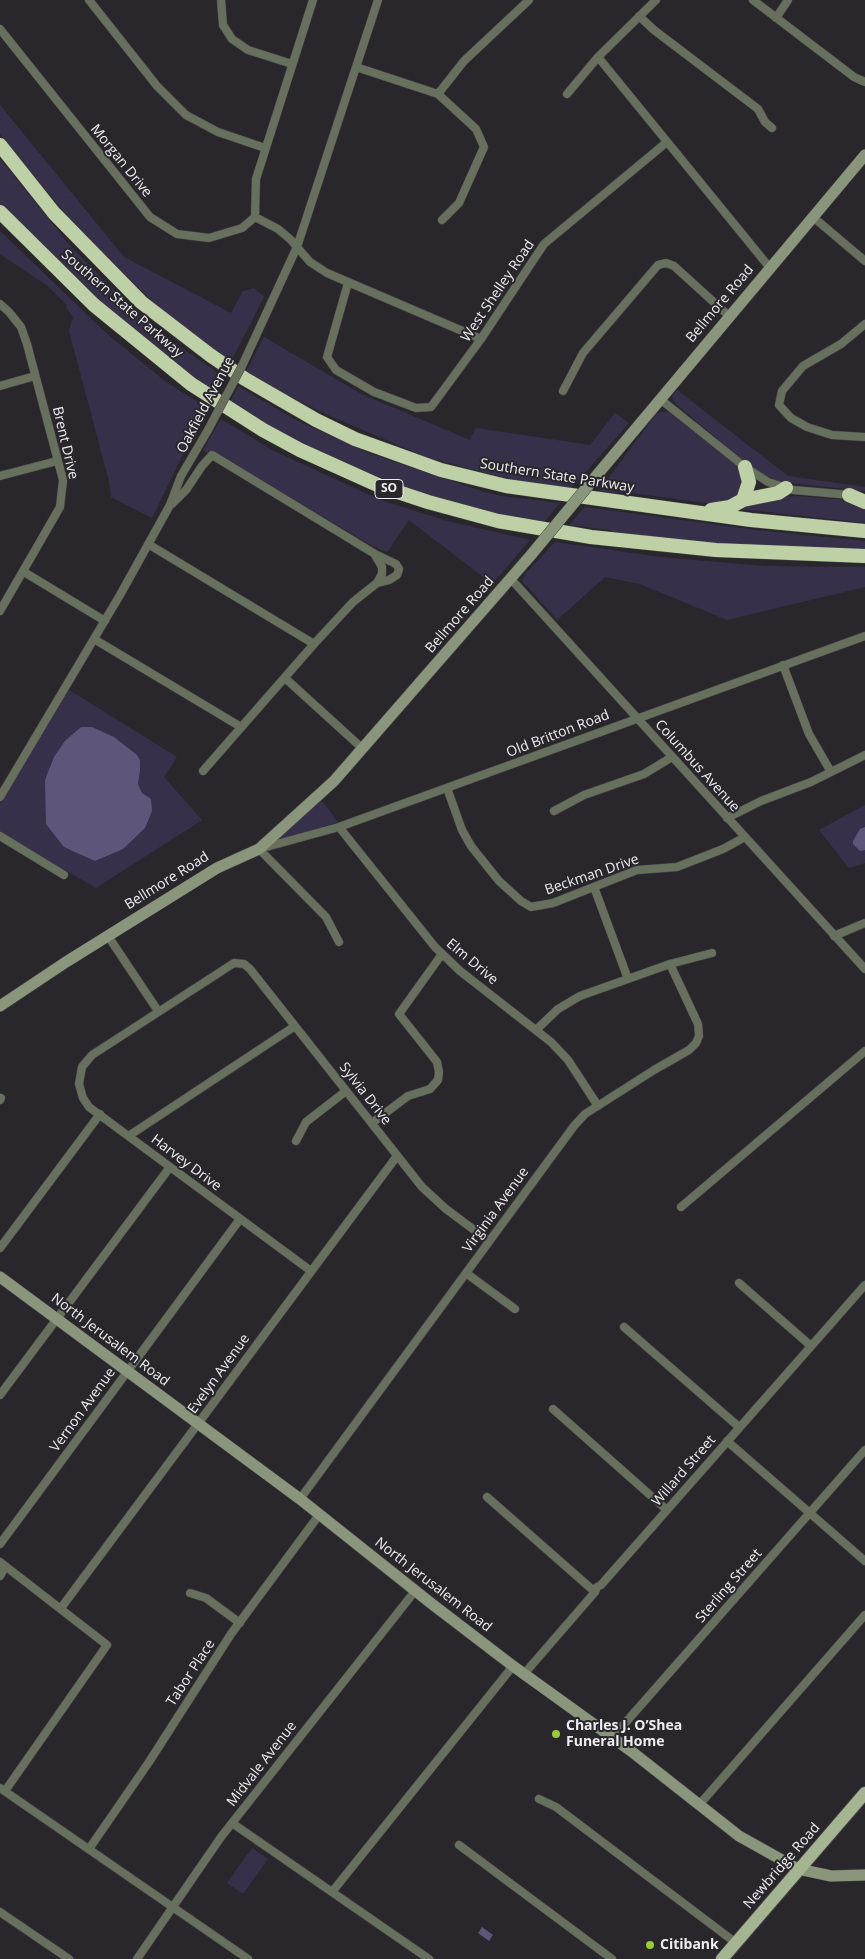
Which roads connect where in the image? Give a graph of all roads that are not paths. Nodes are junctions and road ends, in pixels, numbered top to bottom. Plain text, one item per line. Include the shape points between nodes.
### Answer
1 (89, 0) edge
2 (221, 0) edge
3 (313, 0) edge
4 (378, 0) edge
5 (528, 0) edge
6 (656, 0) edge
7 (753, 0) edge
8 (788, 0) edge
9 (639, 16) junction
10 (776, 18) junction
11 (0, 29) edge
12 (598, 57) junction
13 (292, 64) junction
14 (356, 67) junction
15 (865, 82) edge
16 (438, 94) junction
17 (566, 94) dead end
18 (772, 128) dead end
19 (667, 142) junction
20 (0, 146) edge
21 (265, 148) junction
22 (865, 155) edge
23 (0, 212) edge
24 (255, 217) junction
25 (813, 217) junction
26 (442, 220) dead end
27 (297, 246) junction
28 (865, 261) edge
29 (770, 268) junction
30 (348, 283) junction
31 (0, 304) edge
32 (729, 316) junction
33 (865, 324) edge
34 (481, 339) junction
35 (35, 376) junction
36 (0, 386) edge
37 (563, 391) dead end
38 (660, 399) junction
39 (865, 437) edge
40 (57, 461) junction
41 (745, 467) junction
42 (0, 476) edge
43 (786, 488) junction
44 (849, 495) junction
45 (865, 495) edge
46 (743, 500) junction
47 (865, 502) edge
48 (170, 505) junction
49 (684, 511) junction
50 (865, 531) edge
51 (148, 544) junction
52 (375, 554) junction
53 (865, 556) edge
54 (24, 572) junction
55 (511, 579) junction
56 (377, 583) junction
57 (0, 610) edge
58 (105, 621) junction
59 (865, 636) edge
60 (94, 639) junction
61 (314, 644) junction
62 (784, 665) junction
63 (285, 678) junction
64 (637, 718) junction
65 (241, 727) junction
66 (363, 749) junction
67 (865, 755) edge
68 (672, 757) junction
69 (203, 771) dead end
70 (831, 772) junction
71 (447, 788) junction
72 (0, 797) edge
73 (554, 810) dead end
74 (728, 818) junction
75 (339, 827) junction
76 (0, 836) edge
77 (745, 837) junction
78 (259, 849) junction
79 (64, 875) dead end
80 (594, 887) junction
81 (865, 923) edge
82 (108, 936) junction
83 (834, 936) junction
84 (339, 942) dead end
85 (712, 953) dead end
86 (442, 954) junction
87 (670, 964) junction
88 (865, 969) edge
89 (628, 979) junction
90 (0, 1006) edge
91 (158, 1011) junction
92 (295, 1026) junction
93 (536, 1030) junction
94 (865, 1051) edge
95 (346, 1091) junction
96 (598, 1106) junction
97 (100, 1114) junction
98 (372, 1123) junction
99 (130, 1135) junction
100 (296, 1141) dead end
101 (397, 1156) junction
102 (170, 1167) junction
103 (680, 1207) dead end
104 (240, 1219) junction
105 (489, 1241) junction
106 (0, 1248) edge
107 (311, 1271) junction
108 (466, 1273) junction
109 (0, 1277) edge
110 (739, 1283) dead end
111 (865, 1285) edge
112 (515, 1309) dead end
113 (57, 1318) junction
114 (624, 1327) dead end
115 (811, 1346) junction
116 (127, 1372) junction
117 (0, 1395) edge
118 (553, 1409) dead end
119 (197, 1425) junction
120 (739, 1427) junction
121 (727, 1441) junction
122 (865, 1450) edge
123 (487, 1497) dead end
124 (300, 1499) junction
125 (667, 1510) junction
126 (809, 1513) junction
127 (319, 1515) junction
128 (0, 1544) edge
129 (865, 1561) edge
130 (3, 1564) edge
131 (0, 1576) edge
132 (415, 1591) junction
133 (595, 1592) junction
134 (190, 1593) dead end
135 (61, 1608) junction
136 (865, 1615) edge
137 (240, 1623) junction
138 (512, 1666) junction
139 (524, 1674) junction
140 (612, 1738) junction
141 (3, 1789) edge
142 (865, 1793) edge
143 (539, 1799) dead end
144 (699, 1805) junction
145 (232, 1823) junction
146 (459, 1845) dead end
147 (89, 1849) junction
148 (798, 1869) junction
149 (865, 1875) edge
150 (332, 1892) junction
151 (173, 1907) junction
152 (0, 1912) edge
153 (736, 1943) junction
154 (69, 1959) edge
155 (137, 1959) edge
156 (248, 1959) edge
157 (429, 1959) edge
158 (612, 1959) edge
159 (722, 1959) edge

1 - 21 street via 157,86 186,115 218,132
2 - 13 street via 223,25 232,39 248,50
3 - 13 street
4 - 14 street, Oakfield Avenue
5 - 16 street via 464,61
6 - 9 street
7 - 10 street
8 - 10 street
9 - 12 street
9 - 18 street via 758,109
10 - 15 street
11 - 24 street, Morgan Drive via 150,217 177,234 209,238 242,228
12 - 17 street
12 - 19 street
13 - 21 street
14 - 16 street
14 - 27 street, Oakfield Avenue
16 - 26 street via 476,129 484,146 459,202
19 - 29 street
19 - 34 street, West Shelley Road via 544,244
20 - 49 highway, Southern State Parkway via 54,214 141,302 245,379 309,416 386,452 478,480
21 - 24 street via 256,187
22 - 25 main road, Bellmore Road
23 - 53 highway, Southern State Parkway / SO via 94,305 190,384 292,446 380,486 488,519 591,537 716,550
24 - 27 street
25 - 28 street
25 - 29 main road, Bellmore Road
27 - 30 street via 315,266
27 - 48 street, Oakfield Avenue, bridge via 242,366 181,476
29 - 32 main road, Bellmore Road
30 - 34 street
30 - 34 street, West Shelley Road via 327,357 336,370 374,392 416,408 431,407
31 - 35 street, Brent Drive via 21,327
32 - 37 street via 674,266 658,265 583,353
32 - 38 main road, Bellmore Road
33 - 39 street via 841,344 803,366 782,390 780,400 781,409 807,427 832,434
35 - 36 street
35 - 40 street, Brent Drive
38 - 41 street
38 - 55 main road, Bellmore Road, bridge
40 - 42 street
40 - 54 street, Brent Drive via 63,480 60,508
41 - 43 street via 768,482
41 - 46 highway via 749,482
43 - 44 street
43 - 46 highway via 778,493
44 - 45 street
44 - 47 highway
46 - 49 highway via 723,509
48 - 51 street, Oakfield Avenue
48 - 52 street via 212,456
49 - 50 highway, Southern State Parkway
51 - 58 street, Oakfield Avenue
51 - 61 street
52 - 56 street via 382,567
52 - 56 street via 392,561 399,569 394,578
54 - 57 street, Brent Drive
54 - 58 street
55 - 64 street, Columbus Avenue
55 - 66 main road, Bellmore Road
56 - 61 street via 353,602
58 - 60 street, Oakfield Avenue
59 - 62 street, Old Britton Road
60 - 65 street
60 - 72 street, Oakfield Avenue
61 - 63 street
62 - 64 street, Old Britton Road
62 - 70 street via 809,734
63 - 65 street
63 - 66 street
64 - 68 street, Columbus Avenue
64 - 71 street, Old Britton Road
65 - 69 street
66 - 78 main road, Bellmore Road via 321,794
67 - 70 street
68 - 73 street via 644,774 584,795
68 - 74 street, Columbus Avenue
70 - 74 street
71 - 75 street, Old Britton Road
71 - 80 street, Beckman Drive via 471,846 498,881 521,901 531,907 542,906
74 - 77 street, Columbus Avenue
75 - 78 street, Old Britton Road
75 - 86 street, Elm Drive
76 - 79 street
77 - 80 street, Beckman Drive via 676,867 637,870
77 - 83 street, Columbus Avenue
78 - 82 main road, Bellmore Road via 216,868
78 - 84 street via 326,917
80 - 89 street
81 - 83 street
82 - 90 main road, Bellmore Road
82 - 91 street
83 - 88 street, Columbus Avenue
85 - 87 street
86 - 93 street, Elm Drive
86 - 98 street via 399,1014 437,1062 438,1080 430,1089 408,1096
87 - 89 street
87 - 96 street, Virginia Avenue via 698,1024 696,1044
89 - 93 street via 566,1002
91 - 92 street, Sylvia Drive via 227,965 240,963 250,969
91 - 97 street, Harvey Drive via 88,1059 82,1067 79,1084 82,1098
92 - 95 street, Sylvia Drive
92 - 99 street
93 - 96 street, Elm Drive via 568,1060
94 - 103 street
95 - 98 street, Sylvia Drive
95 - 100 street via 306,1122
96 - 105 street, Virginia Avenue via 574,1126
97 - 99 street, Harvey Drive
97 - 106 street
98 - 101 street, Sylvia Drive
99 - 102 street, Harvey Drive
101 - 105 street, Sylvia Drive via 432,1197
101 - 107 street, Evelyn Avenue
102 - 104 street, Harvey Drive
102 - 113 street
104 - 107 street, Harvey Drive
104 - 116 street, Vernon Avenue
105 - 108 street, Virginia Avenue
107 - 119 street, Evelyn Avenue
108 - 112 street
108 - 124 street, Virginia Avenue
109 - 113 main road, North Jerusalem Road
110 - 115 street
111 - 115 street, Willard Street
113 - 116 main road, North Jerusalem Road
113 - 117 street
114 - 120 street
115 - 120 street, Willard Street
116 - 119 main road, North Jerusalem Road
116 - 128 street, Vernon Avenue
118 - 125 street
119 - 124 main road, North Jerusalem Road
119 - 135 street, Evelyn Avenue
120 - 121 street, Willard Street
121 - 125 street, Willard Street
121 - 126 street
122 - 126 street, Sterling Street
123 - 133 street
124 - 127 main road, North Jerusalem Road
125 - 133 street, Willard Street
126 - 129 street
126 - 140 street, Sterling Street
127 - 132 main road, North Jerusalem Road
127 - 137 street, Tabor Place
130 - 131 street
130 - 135 street
132 - 138 main road, North Jerusalem Road
132 - 145 street, Midvale Avenue
133 - 139 street, Willard Street
134 - 137 street via 206,1598
135 - 141 street via 107,1645
136 - 144 street
137 - 147 street, Tabor Place
138 - 139 main road, North Jerusalem Road
138 - 150 street
139 - 140 main road, North Jerusalem Road
140 - 144 main road, North Jerusalem Road
141 - 147 street
142 - 148 main road, Newbridge Road
143 - 153 street via 556,1807
144 - 148 main road, North Jerusalem Road via 740,1836
145 - 150 street
145 - 151 street, Midvale Avenue
146 - 158 street
147 - 151 street
148 - 149 main road, North Jerusalem Road via 831,1876
148 - 153 main road, Newbridge Road
150 - 157 street
151 - 155 street, Midvale Avenue
151 - 156 street
152 - 154 street
153 - 159 main road, Newbridge Road

